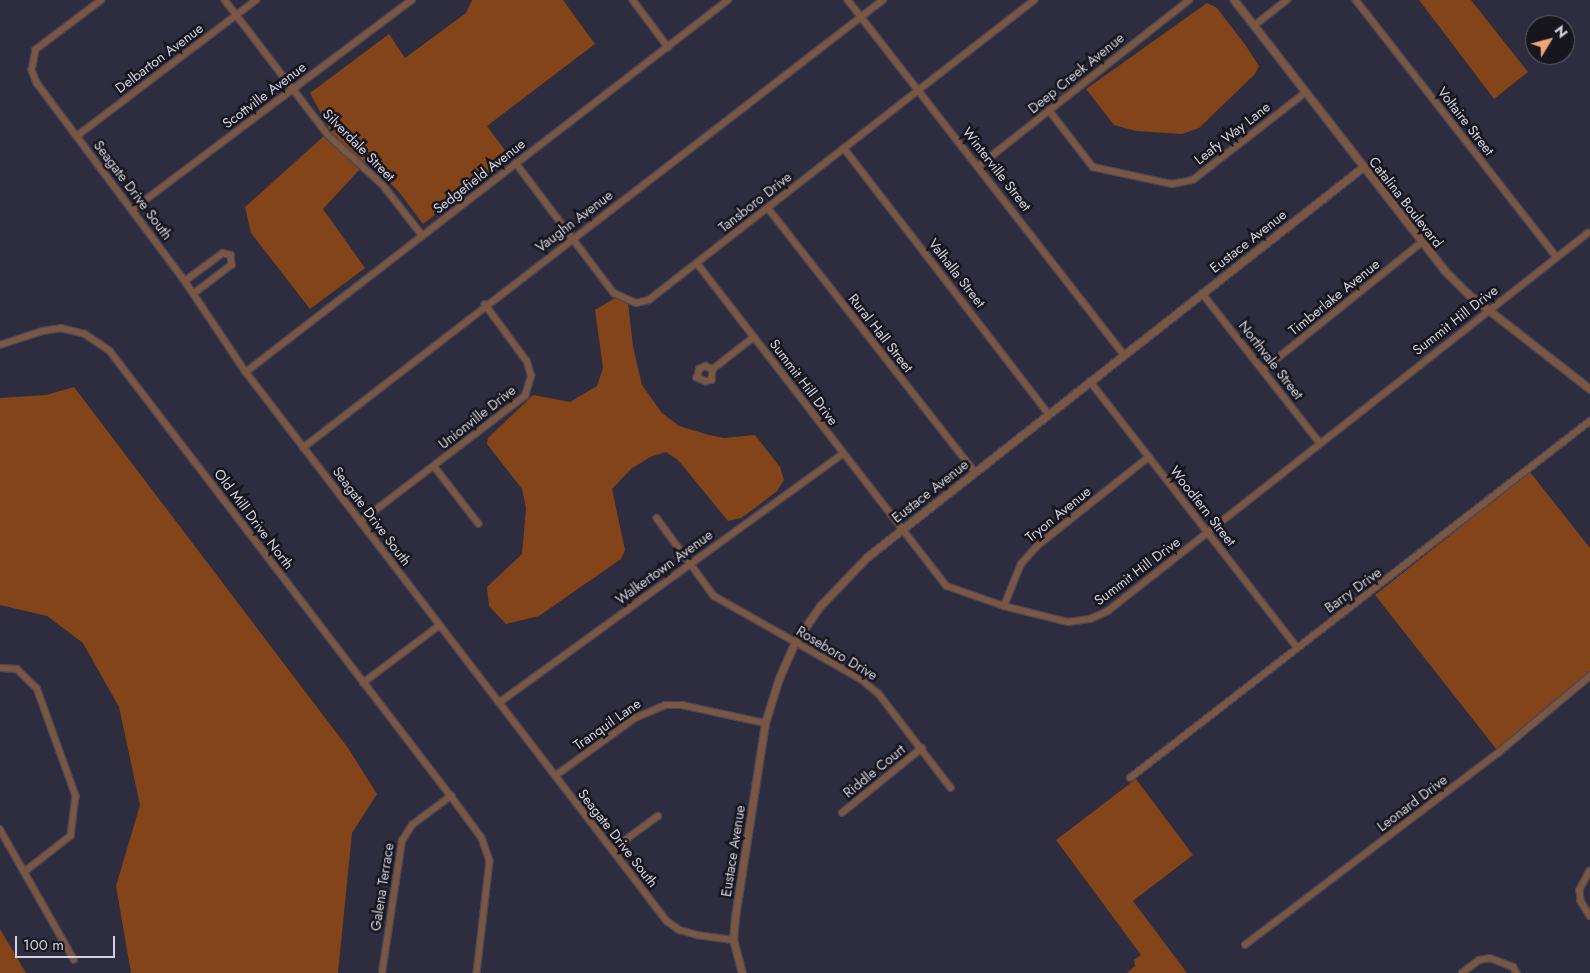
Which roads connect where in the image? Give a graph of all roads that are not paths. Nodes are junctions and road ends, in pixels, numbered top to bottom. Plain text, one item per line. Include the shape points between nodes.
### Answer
1 (102, 0) edge
2 (225, 0) edge
3 (256, 0) edge
4 (412, 0) edge
5 (633, 0) edge
6 (728, 0) edge
7 (848, 0) edge
8 (883, 0) edge
9 (1034, 0) edge
10 (1189, 0) edge
11 (1234, 0) edge
12 (1287, 0) edge
13 (1356, 0) edge
14 (236, 15) junction
15 (861, 17) junction
16 (1255, 25) junction
17 (668, 47) junction
18 (292, 90) junction
19 (920, 90) junction
20 (1306, 92) junction
21 (1049, 110) junction
22 (77, 136) junction
23 (844, 148) junction
24 (516, 163) junction
25 (979, 166) junction
26 (1364, 166) junction
27 (768, 208) junction
28 (132, 210) junction
29 (1588, 232) dead end
30 (422, 235) junction
31 (572, 238) junction
32 (1421, 243) junction
33 (1556, 256) junction
34 (697, 263) junction
35 (185, 281) junction
36 (1202, 293) junction
37 (194, 294) junction
38 (485, 305) junction
39 (1488, 310) junction
40 (754, 337) junction
41 (0, 345) edge
42 (1124, 355) junction
43 (713, 369) dead end
44 (1263, 370) junction
45 (246, 372) junction
46 (1090, 381) junction
47 (1590, 389) edge
48 (1049, 414) junction
49 (1590, 421) edge
50 (1320, 443) junction
51 (304, 448) junction
52 (843, 454) junction
53 (1149, 457) junction
54 (434, 466) junction
55 (974, 472) junction
56 (657, 518) dead end
57 (360, 522) junction
58 (480, 524) dead end
59 (901, 530) junction
60 (1207, 532) junction
61 (689, 564) junction
62 (1004, 606) junction
63 (440, 625) junction
64 (795, 642) junction
65 (1296, 647) junction
66 (0, 668) edge
67 (1590, 676) edge
68 (363, 684) junction
69 (500, 702) junction
70 (766, 723) junction
71 (922, 748) junction
72 (555, 776) junction
73 (1130, 778) dead end
74 (951, 788) dead end
75 (451, 796) junction
76 (842, 813) dead end
77 (658, 816) dead end
78 (0, 829) edge
79 (612, 850) junction
80 (1590, 871) edge
81 (24, 872) junction
82 (1590, 916) edge
83 (733, 940) junction
84 (1245, 946) dead end
85 (74, 959) dead end
86 (382, 973) edge
87 (477, 973) edge
88 (742, 973) edge
89 (1462, 973) edge
90 (1517, 973) edge

1 - 22 street, Seagate Drive South via 36,50 33,60 37,83
2 - 14 street, Silverdale Street
3 - 14 street, Delbarton Avenue
4 - 18 street, Scottville Avenue
5 - 17 street
6 - 17 street, Sedgefield Avenue
7 - 15 street, Winterville Street
8 - 15 street, Vaughn Avenue
9 - 19 street, Tansboro Drive
10 - 21 street, Deep Creek Avenue
11 - 16 street, Catalina Boulevard
12 - 16 street
13 - 33 street, Voltaire Street
14 - 18 street, Silverdale Street
14 - 22 street, Delbarton Avenue
15 - 19 street, Winterville Street
15 - 31 street, Vaughn Avenue
16 - 20 street, Catalina Boulevard
17 - 24 street, Sedgefield Avenue
18 - 28 street, Scottville Avenue
18 - 30 street, Silverdale Street via 329,136 383,184
19 - 23 street, Tansboro Drive
19 - 25 street, Winterville Street
20 - 21 street, Leafy Way Lane via 1193,180 1172,184 1093,167
20 - 26 street, Catalina Boulevard
21 - 25 street, Deep Creek Avenue
22 - 28 street, Seagate Drive South
23 - 27 street, Tansboro Drive
23 - 48 street, Valhalla Street
24 - 30 street, Sedgefield Avenue
24 - 31 street, Tansboro Drive
25 - 42 street, Winterville Street
26 - 32 street, Catalina Boulevard
26 - 36 street, Eustace Avenue
27 - 34 street, Tansboro Drive
27 - 55 street, Rural Hall Street
28 - 35 street, Seagate Drive South
29 - 33 street, Summit Hill Drive
30 - 45 street, Sedgefield Avenue
31 - 34 street, Tansboro Drive via 614,293 636,303 649,300
31 - 38 street, Vaughn Avenue
32 - 39 street, Catalina Boulevard via 1450,276
32 - 44 street, Timberlake Avenue
33 - 39 street, Summit Hill Drive
34 - 40 street, Summit Hill Drive
35 - 37 street, Seagate Drive South
35 - 37 street via 219,255 226,253 231,256 232,265
36 - 42 street, Eustace Avenue
36 - 44 street, Northvale Street
37 - 45 street, Seagate Drive South
38 - 51 street, Vaughn Avenue
38 - 54 street, Unionville Drive via 527,362 531,376 526,396
39 - 47 street, Catalina Boulevard
39 - 50 street, Summit Hill Drive
40 - 43 street
40 - 52 street, Summit Hill Drive
41 - 68 street, Old Mill Drive North via 62,328 84,334 110,350
42 - 46 street, Eustace Avenue
44 - 50 street, Northvale Street
45 - 51 street, Seagate Drive South
46 - 48 street, Eustace Avenue
46 - 53 street, Woodfern Street
48 - 55 street, Eustace Avenue
49 - 65 street, Barry Drive via 1380,586
50 - 60 street, Summit Hill Drive
51 - 57 street, Seagate Drive South
52 - 59 street, Summit Hill Drive
52 - 61 street, Walkertown Avenue
53 - 60 street, Woodfern Street
53 - 62 street, Tryon Avenue via 1037,546 1021,564
54 - 57 street, Unionville Drive
54 - 58 street
55 - 59 street, Eustace Avenue
56 - 61 street, Roseboro Drive
57 - 63 street, Seagate Drive South
59 - 62 street, Summit Hill Drive via 947,586
59 - 64 street, Eustace Avenue via 838,585
60 - 62 street, Summit Hill Drive via 1108,611 1090,619 1068,622
60 - 65 street, Woodfern Street
61 - 64 street, Roseboro Drive via 714,596
61 - 69 street, Walkertown Avenue
63 - 68 street
63 - 69 street, Seagate Drive South
64 - 70 street, Eustace Avenue via 779,678
64 - 71 street, Roseboro Drive via 861,679 880,694
65 - 73 street, Barry Drive
66 - 81 street via 17,670 37,688 76,796 71,836
67 - 84 street, Leonard Drive via 1498,753
68 - 75 street, Old Mill Drive North
69 - 72 street, Seagate Drive South
70 - 72 street, Tranquil Lane via 682,705 665,705 635,718
70 - 83 street, Eustace Avenue
71 - 74 street, Roseboro Drive
71 - 76 street, Riddle Court
72 - 79 street, Seagate Drive South
75 - 86 street, Galena Terrace via 412,825 402,841
75 - 87 street, Old Mill Drive North via 482,838 490,861
77 - 79 street
78 - 81 street
79 - 83 street, Seagate Drive South via 667,921 680,930 697,935
80 - 82 street via 1580,890 1581,901
81 - 85 street
83 - 88 street, Eustace Avenue
89 - 90 street via 1480,960 1490,958 1513,967

